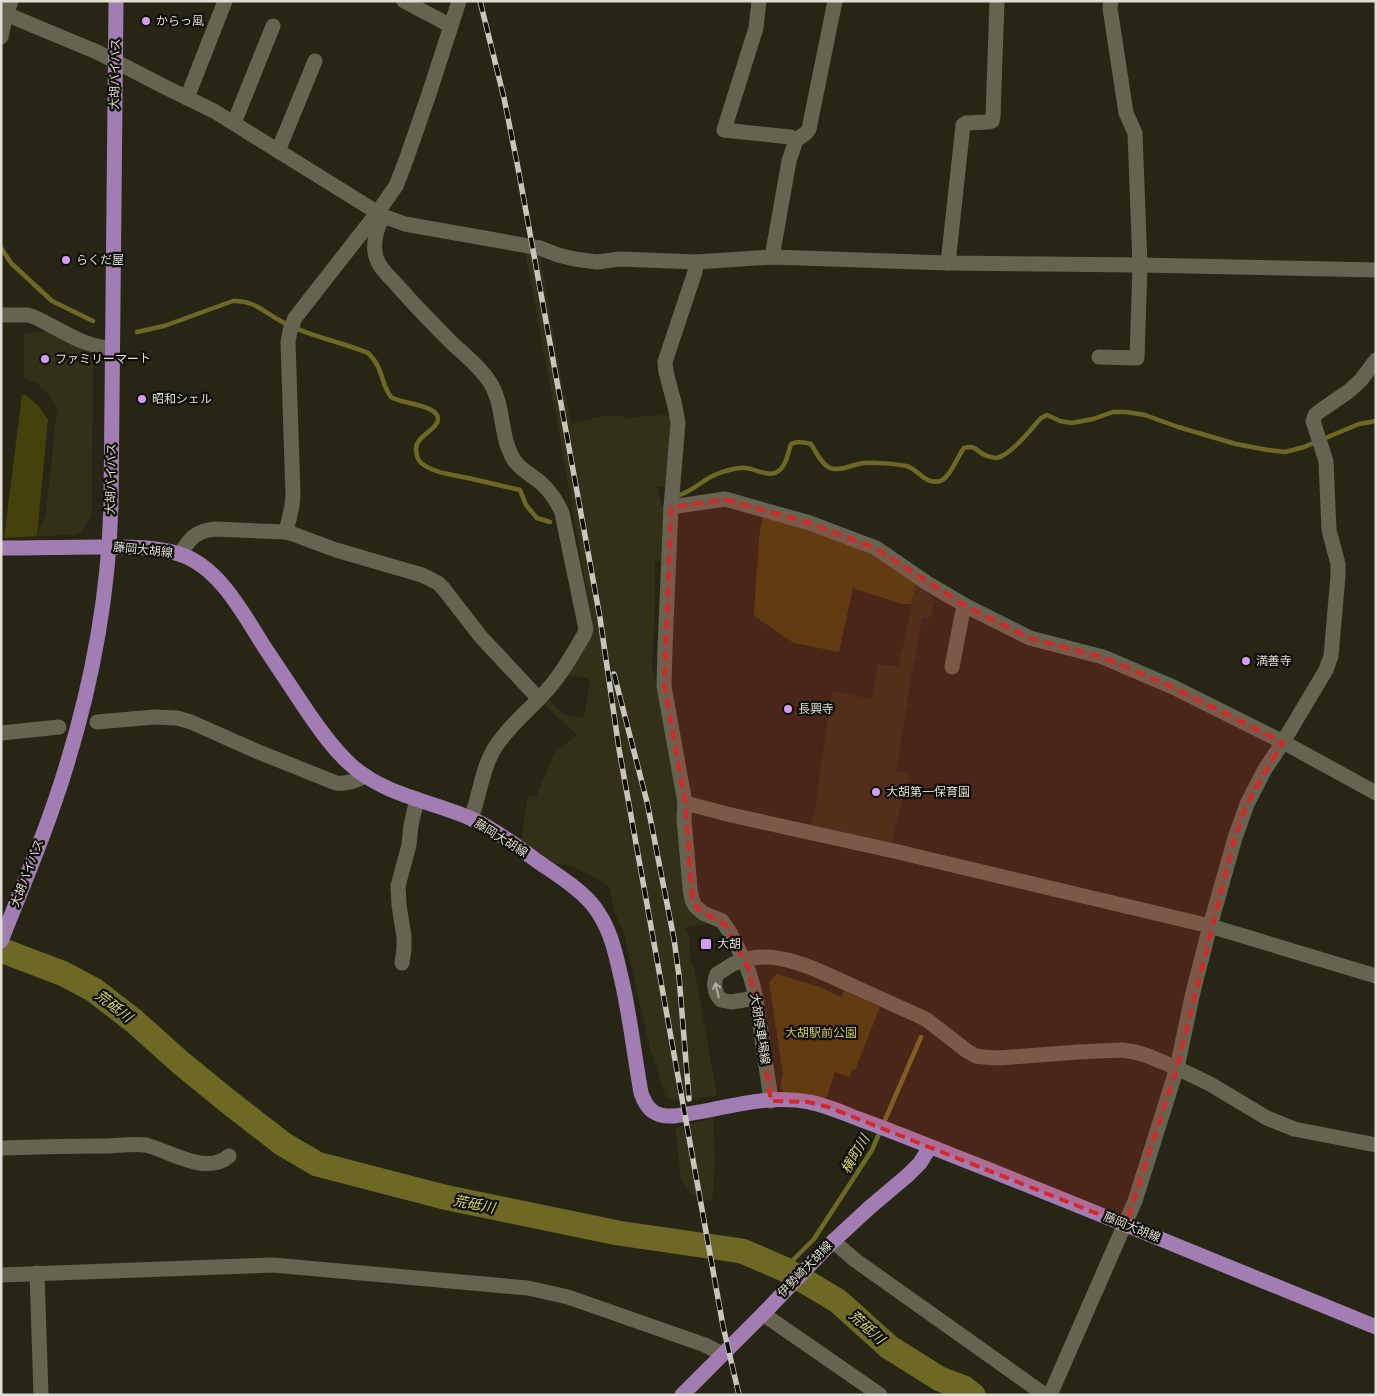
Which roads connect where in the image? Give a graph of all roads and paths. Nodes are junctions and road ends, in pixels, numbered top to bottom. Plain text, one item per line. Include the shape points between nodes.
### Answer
1 (116, 1) edge
2 (225, 1) edge
3 (404, 1) edge
4 (459, 1) edge
5 (760, 1) edge
6 (835, 1) edge
7 (997, 1) edge
8 (1111, 1) edge
9 (6, 9) edge
10 (273, 26) dead end
11 (451, 26) junction
12 (1, 37) edge
13 (115, 60) junction
14 (315, 60) dead end
15 (187, 98) junction
16 (234, 123) junction
17 (796, 140) junction
18 (278, 151) junction
19 (380, 215) junction
20 (772, 257) junction
21 (696, 262) junction
22 (948, 262) junction
23 (1140, 265) junction
24 (1376, 270) edge
25 (1, 315) edge
26 (112, 348) junction
27 (1099, 357) dead end
28 (1376, 360) edge
29 (671, 507) junction
30 (286, 532) junction
31 (108, 547) junction
32 (1, 548) edge
33 (180, 554) junction
34 (966, 606) junction
35 (952, 667) dead end
36 (539, 699) junction
37 (96, 722) dead end
38 (59, 727) dead end
39 (1, 733) edge
40 (1283, 742) junction
41 (365, 776) junction
42 (1376, 793) edge
43 (417, 799) junction
44 (685, 803) junction
45 (471, 818) junction
46 (1210, 926) junction
47 (1, 941) edge
48 (744, 960) junction
49 (402, 963) dead end
50 (1376, 976) edge
51 (756, 998) junction
52 (1177, 1068) junction
53 (771, 1101) junction
54 (1376, 1145) edge
55 (930, 1147) junction
56 (1, 1148) edge
57 (229, 1156) dead end
58 (1126, 1224) junction
59 (830, 1243) junction
60 (37, 1273) junction
61 (1, 1274) edge
62 (764, 1312) junction
63 (1376, 1327) edge
64 (722, 1354) junction
65 (41, 1395) edge
66 (682, 1395) edge
67 (880, 1395) edge
68 (1045, 1395) edge
69 (1050, 1395) edge

1 - 13 main road, 大胡バイパス
2 - 15 street
3 - 11 street
4 - 11 street
5 - 17 street via 756,28 724,130
6 - 17 street via 809,129
7 - 22 street via 992,121 963,125
8 - 23 street via 1126,113 1135,133
9 - 12 street
9 - 13 street
10 - 16 street
11 - 19 street via 400,176
13 - 15 street
13 - 26 main road, 大胡バイパス
14 - 18 street
15 - 16 street
16 - 18 street
17 - 20 street via 789,161
18 - 19 street
19 - 21 street via 405,224 540,248 590,261
19 - 30 street via 292,325 288,342 293,495
19 - 36 street via 375,246 381,267 489,381 509,451 522,469 551,492 562,513 586,629 561,673
20 - 21 street
20 - 22 street
21 - 29 street, 大胡停車場線 via 665,362 678,423
22 - 23 street
23 - 24 street
23 - 27 street via 1136,358
25 - 26 street via 32,316 76,339
26 - 31 main road, 大胡バイパス
28 - 40 street via 1355,386 1315,415 1313,422 1326,461 1329,530 1338,564 1337,595 1331,656 1326,670
29 - 34 street via 725,499 810,523 876,548
29 - 44 street, 大胡停車場線 via 664,682
30 - 33 street via 205,530 191,538
30 - 36 street via 438,583
31 - 32 main road, 藤岡大胡線
31 - 33 main road, 藤岡大胡線 via 145,548
31 - 47 main road, 大胡バイパス via 97,643 76,733 67,766
33 - 41 main road, 藤岡大胡線 via 198,562 228,592 322,732
34 - 35 street
34 - 40 street via 1030,638 1103,657 1173,687
36 - 45 street via 495,747 483,774
37 - 41 street via 177,718 336,783 352,783
38 - 39 street
40 - 42 street
40 - 46 street via 1247,804 1234,838
41 - 43 main road, 藤岡大胡線
43 - 45 main road, 藤岡大胡線
43 - 49 street via 398,886 404,937
44 - 46 street
44 - 48 street, 大胡停車場線 via 692,900 698,910 722,921
45 - 53 main road, 藤岡大胡線 via 575,888 605,923 625,992 641,1092 649,1109 656,1114 674,1116 748,1102
46 - 50 street
46 - 52 street
48 - 51 street, 大胡停車場線
51 -> 48 street via 726,1002 716,993 714,983 718,974
48 - 52 street via 770,956 828,974 917,1015 976,1056 998,1058 1122,1050
51 - 53 street, 大胡停車場線
52 - 54 street via 1267,1118 1294,1129
52 - 58 street
53 - 55 main road, 藤岡大胡線 via 808,1102
55 - 58 main road, 藤岡大胡線
55 - 59 main road, 伊勢崎大胡線 via 908,1175
56 - 57 street via 145,1145 186,1160 205,1163 218,1162
58 - 63 main road, 藤岡大胡線
58 - 69 street
59 - 62 main road, 伊勢崎大胡線
59 - 68 street
60 - 61 street
60 - 64 street via 273,1265 528,1288 568,1297 705,1345
60 - 65 street
62 - 64 main road, 伊勢崎大胡線
62 - 67 street
64 - 66 main road, 伊勢崎大胡線

